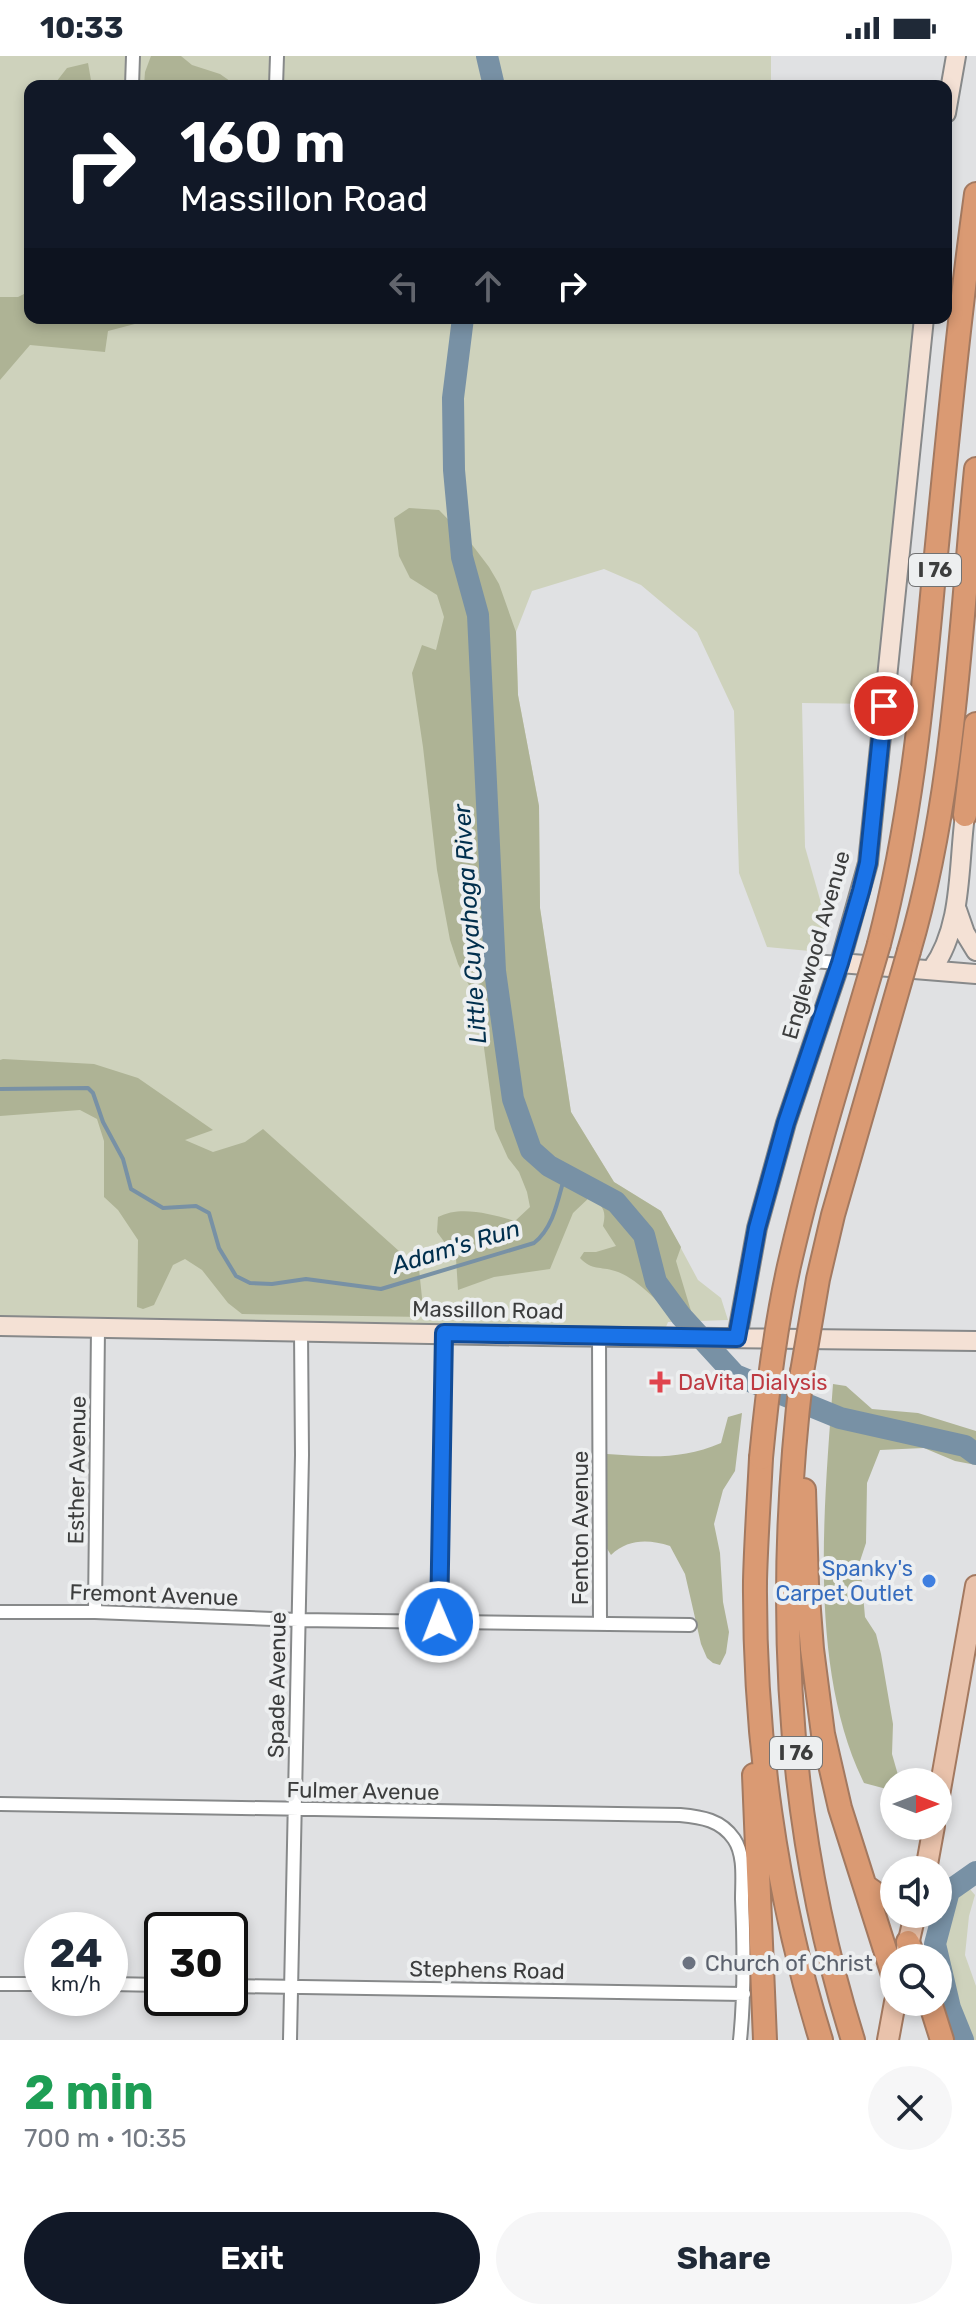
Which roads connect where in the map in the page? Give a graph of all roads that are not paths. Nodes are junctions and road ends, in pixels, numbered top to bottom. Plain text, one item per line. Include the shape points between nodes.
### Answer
1 (133, 56) edge
2 (277, 56) edge
3 (956, 56) edge
4 (132, 80) edge
5 (276, 80) edge
6 (952, 80) edge
7 (976, 194) edge
8 (923, 324) edge
9 (976, 469) edge
10 (976, 724) edge
11 (971, 807) edge
12 (956, 904) junction
13 (976, 951) edge
14 (812, 961) dead end
15 (840, 963) junction
16 (932, 969) junction
17 (976, 974) edge
18 (0, 1326) edge
19 (98, 1328) junction
20 (301, 1331) junction
21 (444, 1333) junction
22 (599, 1336) junction
23 (737, 1338) junction
24 (976, 1341) edge
25 (798, 1460) junction
26 (976, 1586) edge
27 (0, 1612) edge
28 (95, 1612) junction
29 (298, 1620) junction
30 (439, 1622) junction
31 (600, 1623) junction
32 (690, 1625) dead end
33 (760, 1698) junction
34 (944, 1768) edge
35 (0, 1804) edge
36 (294, 1809) junction
37 (865, 1886) junction
38 (880, 1896) edge
39 (883, 1944) edge
40 (0, 1984) edge
41 (24, 1984) edge
42 (248, 1986) edge
43 (291, 1987) junction
44 (744, 1994) junction
45 (892, 2016) edge
46 (927, 2016) edge
47 (940, 2033) edge
48 (290, 2040) edge
49 (740, 2040) edge
50 (765, 2040) edge
51 (821, 2040) edge
52 (853, 2040) edge
53 (888, 2040) edge

1 - 4 street
2 - 5 street
3 - 6 main road
7 - 33 highway, I 76, bridge via 919,738 900,855 789,1269 771,1374 755,1580
8 - 15 main road, Englewood Avenue via 868,863
9 - 25 highway, I 76, bridge via 949,747 929,867 818,1279 802,1372
10 - 11 highway
11 - 12 main road
12 - 13 main road
12 - 16 main road via 946,947
14 - 15 street
15 - 16 main road
15 - 23 main road, Englewood Avenue via 757,1228
16 - 17 main road
18 - 19 main road, Massillon Road
19 - 20 main road, Massillon Road
19 - 28 street, Esther Avenue
20 - 21 main road, Massillon Road
20 - 29 street, Spade Avenue
21 - 22 main road, Massillon Road
21 - 30 street
22 - 23 main road, Massillon Road
22 - 31 street, Fenton Avenue
23 - 24 main road, Massillon Road
25 - 37 highway via 817,1691 831,1774
25 - 52 highway, I 76 via 787,1602 800,1800 831,1965
26 - 34 main road
27 - 28 street, Fremont Avenue
28 - 29 street, Fremont Avenue
29 - 30 street, Fremont Avenue
29 - 36 street, Spade Avenue
30 - 31 street, Fremont Avenue
31 - 32 street, Fremont Avenue
33 - 50 highway via 754,1779
33 - 51 highway, I 76 via 779,1862
35 - 36 street, Fulmer Avenue
36 - 43 street, Spade Avenue
36 - 44 street, Fulmer Avenue via 709,1819 735,1840 741,1858
37 - 38 highway
37 - 39 highway
40 - 41 street
42 - 43 street, Stephens Road
43 - 44 street, Stephens Road
43 - 48 street, Spade Avenue
44 - 49 street
45 - 53 main road
46 - 47 highway

